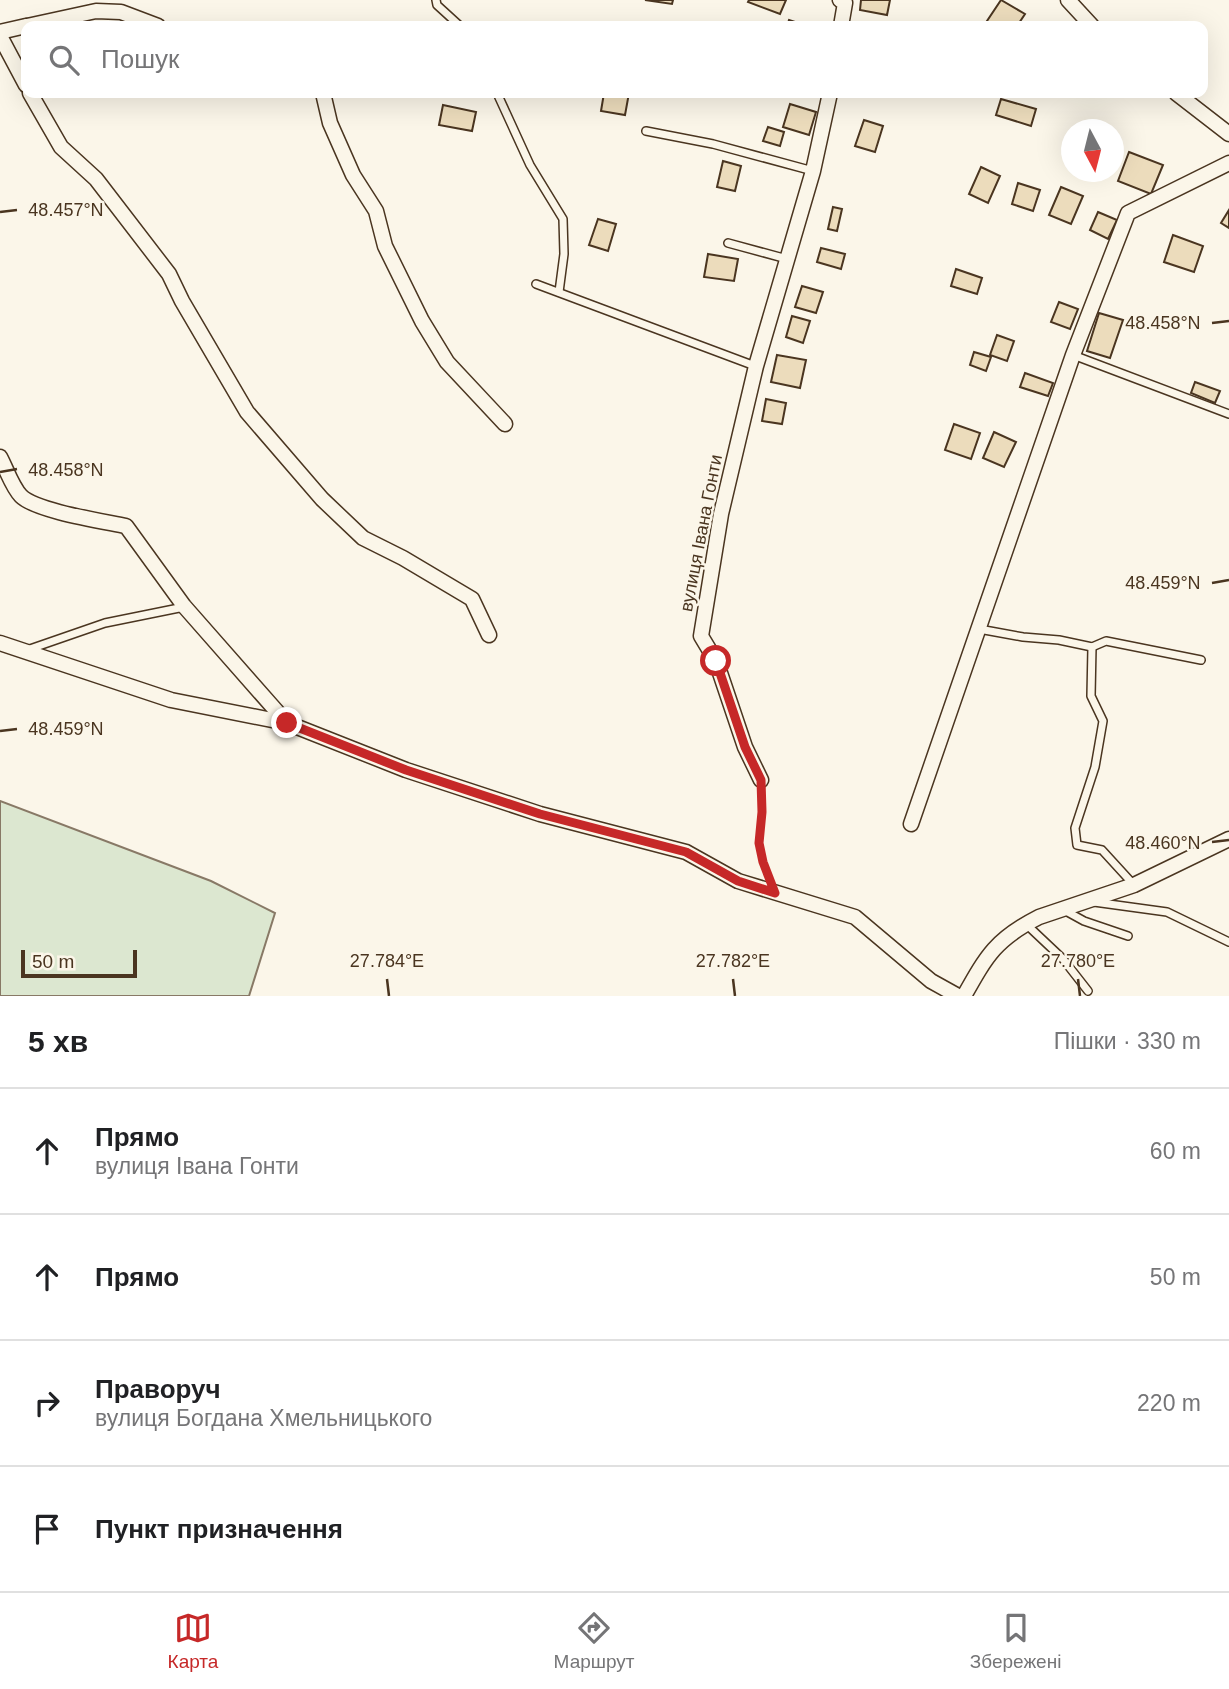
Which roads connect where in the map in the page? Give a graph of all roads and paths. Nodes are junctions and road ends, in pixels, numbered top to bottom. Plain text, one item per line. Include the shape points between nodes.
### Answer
1 (436, 0) edge
2 (840, 0) edge
3 (1068, 0) edge
4 (50, 21) edge
5 (145, 21) edge
6 (455, 21) edge
7 (842, 21) edge
8 (1087, 21) edge
9 (21, 28) edge
10 (0, 34) edge
11 (21, 75) edge
12 (33, 98) edge
13 (324, 98) edge
14 (499, 98) edge
15 (829, 98) edge
16 (1182, 98) edge
17 (646, 131) dead end
18 (1229, 134) edge
19 (1229, 163) edge
20 (813, 171) junction
21 (728, 243) dead end
22 (787, 259) junction
23 (536, 284) dead end
24 (559, 292) junction
25 (1073, 355) junction
26 (756, 366) junction
27 (1229, 414) edge
28 (505, 424) dead end
29 (0, 457) edge
30 (184, 606) junction
31 (979, 629) junction
32 (489, 635) dead end
33 (0, 643) edge
34 (1092, 647) junction
35 (25, 650) junction
36 (1201, 660) dead end
37 (287, 723) junction
38 (761, 780) joint
39 (911, 824) dead end
40 (1229, 839) edge
41 (1134, 885) junction
42 (775, 893) junction
43 (1089, 901) junction
44 (1063, 909) junction
45 (1026, 924) junction
46 (1128, 936) dead end
47 (1229, 942) edge
48 (1088, 991) dead end
49 (958, 996) edge
50 (964, 996) edge

1 - 6 lane
2 - 7 street via 845,3
3 - 8 street
4 - 5 street via 96,11 121,12
9 - 10 street
10 - 11 street
12 - 32 street via 61,147 96,179 169,274 247,412 322,499 363,538 472,599
13 - 28 street via 330,123 353,175 376,211 385,246 422,321 447,362
14 - 24 lane via 530,165 563,219
15 - 20 street, вулиця Івана Гонти
16 - 18 street
17 - 20 lane
19 - 25 street via 1128,213
20 - 22 street, вулиця Івана Гонти
21 - 22 lane
22 - 26 street, вулиця Івана Гонти
23 - 24 lane
24 - 26 lane
25 - 27 lane
25 - 31 street
26 - 38 street, вулиця Івана Гонти via 721,514 701,636 716,661
29 - 30 street via 21,496 65,513 125,526
30 - 35 lane via 105,623
30 - 37 street
31 - 34 lane
31 - 39 street
33 - 35 street
34 - 36 lane via 1106,641
34 - 41 lane via 1091,696 1103,721 1096,767 1075,828 1077,845 1102,850
35 - 37 street via 171,700
37 - 42 street via 406,770 540,814 686,852 738,881
38 - 42 path via 759,843
40 - 41 street
41 - 43 street
42 - 49 street via 855,917 931,981
43 - 44 street
43 - 47 lane via 1167,912
44 - 45 street
44 - 46 lane
45 - 48 lane
45 - 50 street via 998,942

